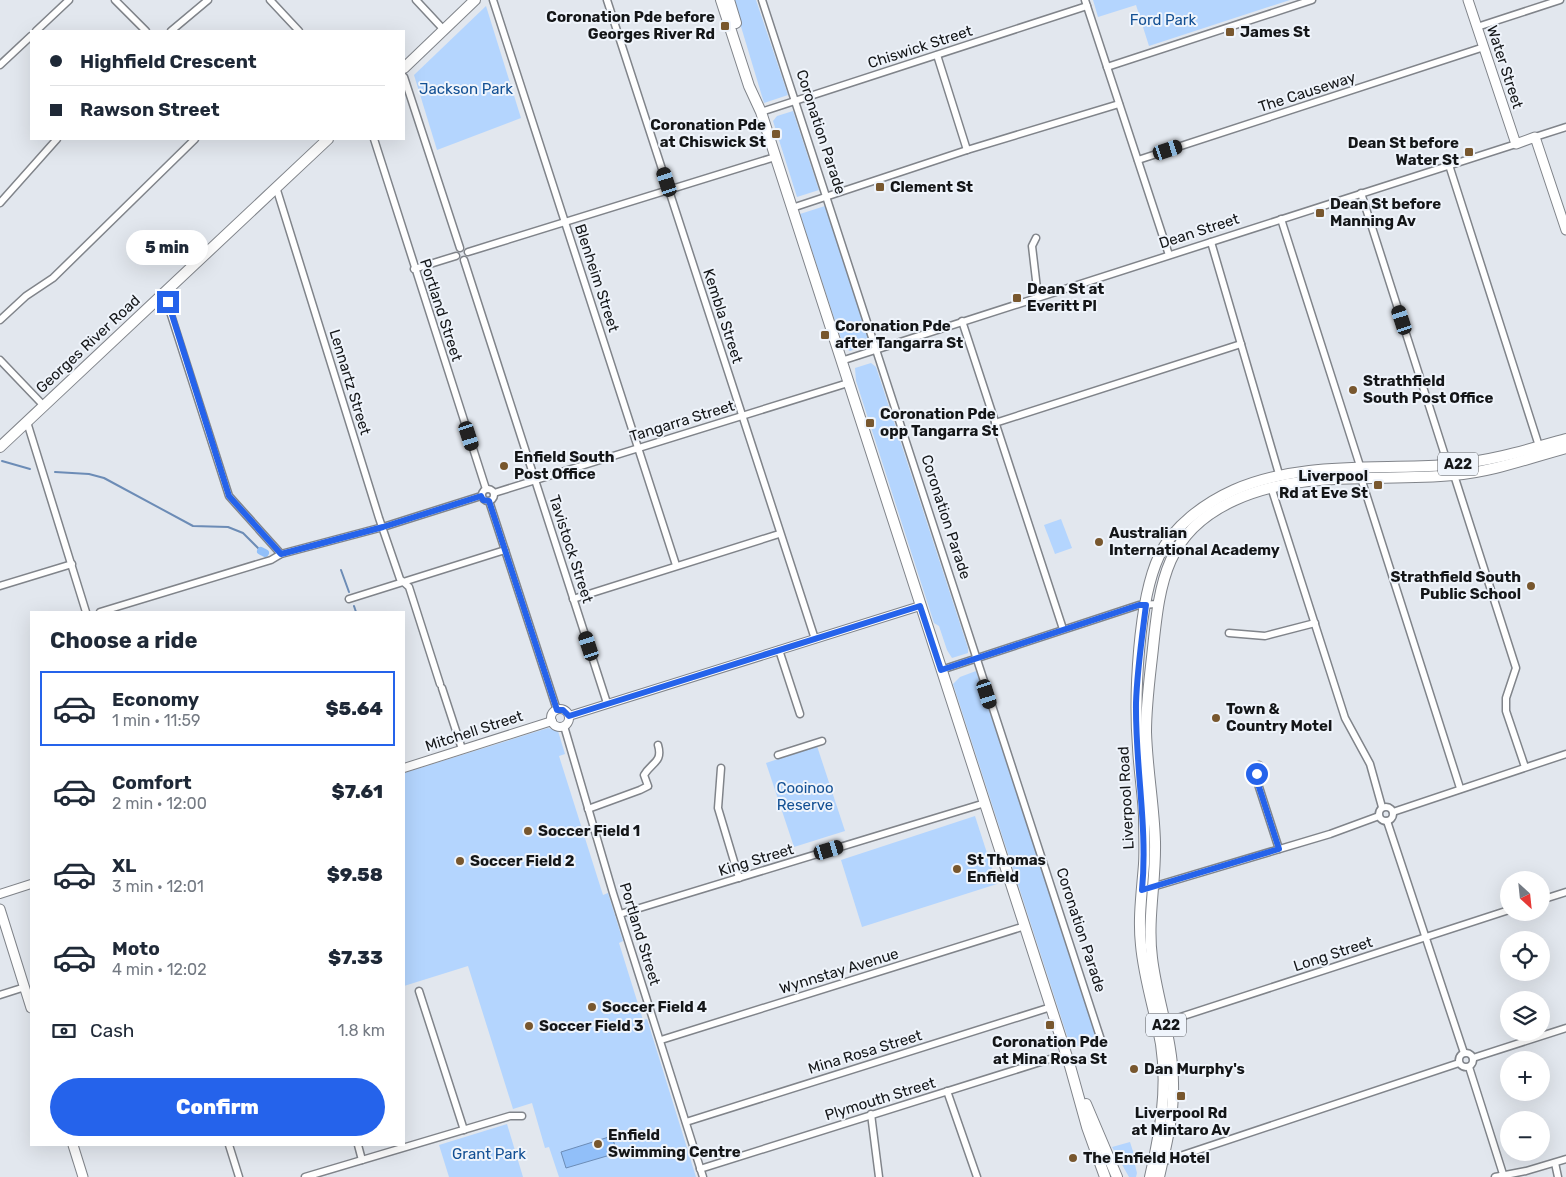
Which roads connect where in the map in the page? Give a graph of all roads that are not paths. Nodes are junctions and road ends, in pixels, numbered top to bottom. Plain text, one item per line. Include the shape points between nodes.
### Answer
1 (68, 0) edge
2 (115, 0) edge
3 (208, 0) edge
4 (270, 0) edge
5 (416, 0) edge
6 (476, 0) edge
7 (493, 0) edge
8 (607, 0) edge
9 (721, 0) edge
10 (729, 0) edge
11 (762, 0) edge
12 (1312, 0) edge
13 (1468, 0) edge
14 (1560, 0) edge
15 (1086, 3) edge
16 (1477, 27) junction
17 (37, 30) edge
18 (145, 30) edge
19 (172, 30) edge
20 (299, 30) edge
21 (444, 30) junction
22 (30, 37) edge
23 (1484, 47) junction
24 (937, 55) junction
25 (0, 65) edge
26 (1107, 66) junction
27 (405, 67) edge
28 (405, 81) edge
29 (796, 101) junction
30 (1119, 104) junction
31 (761, 112) junction
32 (1566, 127) edge
33 (1535, 137) junction
34 (56, 140) edge
35 (194, 140) edge
36 (327, 140) edge
37 (374, 140) edge
38 (1516, 144) junction
39 (967, 150) junction
40 (775, 157) junction
41 (1138, 160) junction
42 (1449, 165) junction
43 (276, 187) junction
44 (670, 190) junction
45 (1361, 194) junction
46 (826, 197) junction
47 (0, 203) edge
48 (792, 208) junction
49 (1281, 219) junction
50 (565, 223) junction
51 (1566, 230) edge
52 (1036, 238) dead end
53 (1212, 242) junction
54 (460, 248) junction
55 (468, 252) junction
56 (1169, 255) junction
57 (456, 256) junction
58 (464, 260) junction
59 (414, 269) junction
60 (164, 293) junction
61 (1038, 297) junction
62 (0, 320) edge
63 (962, 321) junction
64 (1241, 344) junction
65 (876, 350) junction
66 (0, 360) edge
67 (841, 361) junction
68 (848, 383) junction
69 (44, 406) junction
70 (742, 416) junction
71 (27, 422) junction
72 (995, 423) junction
73 (1566, 439) edge
74 (1539, 446) junction
75 (0, 447) edge
76 (639, 447) junction
77 (1566, 448) edge
78 (1448, 465) junction
79 (1279, 474) junction
80 (1361, 474) junction
81 (1454, 475) junction
82 (535, 479) junction
83 (1271, 487) junction
84 (486, 489) junction
85 (494, 493) junction
86 (481, 496) junction
87 (489, 501) junction
88 (383, 527) junction
89 (779, 534) junction
90 (505, 550) junction
91 (281, 554) junction
92 (72, 564) junction
93 (676, 565) junction
94 (402, 582) junction
95 (0, 586) edge
96 (349, 599) dead end
97 (574, 599) junction
98 (1158, 604) junction
99 (1146, 605) junction
100 (920, 606) junction
101 (86, 611) edge
102 (103, 611) edge
103 (1316, 624) junction
104 (1063, 630) junction
105 (1229, 633) dead end
106 (815, 639) junction
107 (779, 650) junction
108 (976, 658) junction
109 (941, 670) junction
110 (607, 703) junction
111 (557, 710) junction
112 (800, 714) dead end
113 (569, 716) junction
114 (552, 721) junction
115 (564, 726) junction
116 (822, 741) dead end
117 (658, 745) dead end
118 (462, 749) junction
119 (1566, 754) edge
120 (778, 755) dead end
121 (1259, 764) dead end
122 (1525, 767) junction
123 (405, 768) edge
124 (721, 768) dead end
125 (1460, 788) junction
126 (985, 803) junction
127 (1382, 807) junction
128 (588, 809) junction
129 (1393, 812) junction
130 (1379, 816) junction
131 (1387, 821) junction
132 (1279, 849) junction
133 (739, 878) junction
134 (30, 884) edge
135 (1153, 887) junction
136 (1142, 890) junction
137 (1566, 892) edge
138 (0, 894) edge
139 (1550, 897) edge
140 (0, 909) edge
141 (1500, 913) edge
142 (620, 914) junction
143 (1025, 926) junction
144 (1426, 937) junction
145 (25, 987) junction
146 (420, 991) dead end
147 (0, 995) edge
148 (30, 1004) edge
149 (1051, 1007) junction
150 (1165, 1022) junction
151 (1566, 1028) edge
152 (661, 1040) junction
153 (1102, 1042) dead end
154 (1464, 1053) junction
155 (1066, 1054) junction
156 (1473, 1058) junction
157 (1459, 1063) junction
158 (1469, 1067) junction
159 (1071, 1068) junction
160 (947, 1091) junction
161 (871, 1114) junction
162 (522, 1116) dead end
163 (686, 1122) junction
164 (464, 1130) junction
165 (77, 1146) edge
166 (229, 1146) edge
167 (358, 1146) edge
168 (1566, 1159) edge
169 (362, 1160) junction
170 (1162, 1162) junction
171 (1555, 1163) junction
172 (1112, 1164) junction
173 (700, 1168) junction
174 (1503, 1174) junction
175 (83, 1177) edge
176 (239, 1177) edge
177 (305, 1177) edge
178 (703, 1177) edge
179 (879, 1177) edge
180 (978, 1177) edge
181 (1106, 1177) edge
182 (1117, 1177) edge
183 (1123, 1177) edge
184 (1152, 1177) edge
185 (1495, 1177) edge
186 (1558, 1177) edge

1 - 17 street
2 - 18 street
3 - 19 street
4 - 20 street
5 - 21 street
6 - 21 main road
7 - 50 street, Blenheim Street
8 - 44 street, Kembla Street
9 - 31 main road via 749,86
10 - 31 main road
11 - 29 street, Coronation Parade
12 - 26 street
13 - 16 main road, Water Street
14 - 16 street
15 - 24 street, Chiswick Street
15 - 26 street
16 - 23 main road, Water Street
21 - 27 main road
22 - 25 street
23 - 38 main road, Water Street
23 - 41 street, The Causeway
24 - 29 street, Chiswick Street
24 - 39 street
26 - 30 street
28 - 54 street
29 - 31 street, Chiswick Street
29 - 46 street, Coronation Parade
30 - 39 street
30 - 41 street
31 - 40 main road
32 - 33 street, Dean Street
33 - 38 main road, Dean Street
33 - 51 main road
34 - 47 street
35 - 62 street via 53,278 26,296
36 - 43 main road, Georges River Road
37 - 59 street, Portland Street
38 - 42 street, Dean Street
39 - 46 street
40 - 44 street
40 - 48 main road
41 - 56 street
42 - 45 street, Dean Street
42 - 74 street
43 - 60 main road, Georges River Road
43 - 88 street, Lennartz Street
44 - 50 street
44 - 70 street, Kembla Street
45 - 49 street, Dean Street
45 - 78 street
46 - 48 street
46 - 65 street, Coronation Parade
48 - 67 main road
49 - 53 street, Dean Street
49 - 80 street
50 - 55 street
50 - 76 street, Blenheim Street
52 - 61 street via 1032,246
53 - 56 street, Dean Street
53 - 64 street
54 - 55 street
54 - 57 street
55 - 58 street
56 - 61 street, Dean Street
57 - 58 street via 458,260
57 - 59 street
58 - 82 street, Tavistock Street
59 - 84 street, Portland Street
60 - 69 main road, Georges River Road
60 - 91 street via 229,496
61 - 63 street, Dean Street
63 - 65 street, Dean Street
63 - 72 street
64 - 72 street
64 - 79 street
65 - 67 street, Dean Street
65 - 108 street, Coronation Parade
66 - 69 street
67 - 68 main road
68 - 70 street, Tangarra Street
68 - 100 main road
69 - 71 main road, Georges River Road
70 - 76 street, Tangarra Street
70 - 89 street, Kembla Street
71 - 75 main road, Georges River Road
71 - 92 street
72 - 104 street
73 - 74 main road, Liverpool Road / A22
74 - 78 main road, Liverpool Road / A22 via 1490,459
76 - 82 street, Tangarra Street
76 - 93 street, Blenheim Street
77 - 81 main road, Liverpool Road / A22 via 1504,466
78 - 80 main road, Liverpool Road / A22
79 - 80 main road, Liverpool Road / A22 via 1309,470
79 - 99 main road, Liverpool Road / A22 via 1232,491 1204,506 1187,521 1159,556
80 - 81 main road, Liverpool Road / A22
80 - 83 main road, Liverpool Road / A22
80 - 125 street
81 - 122 street via 1516,668 1506,703
82 - 85 street, Tangarra Street
82 - 97 street, Tavistock Street
83 - 98 main road, Liverpool Road / A22 via 1221,507 1194,528 1174,552
83 - 103 street
84 - 85 street
84 - 86 street
85 - 87 street
86 - 87 street
86 - 88 street
87 - 90 street
88 - 91 street
88 - 94 street, Lennartz Street
89 - 93 street
89 - 106 street, Kembla Street
90 - 94 street
90 - 111 street
91 - 102 street via 271,560
92 - 95 street
92 - 101 street
93 - 97 street
94 - 96 street
94 - 118 street, Lennartz Street via 409,587
97 - 110 street, Tavistock Street
98 - 99 street
98 - 135 main road, Liverpool Road / A22 via 1146,734 1154,826
99 - 104 street
99 - 136 main road, Liverpool Road / A22 via 1136,703 1144,813
100 - 106 street
100 - 109 main road
103 - 105 street via 1265,636
103 - 127 street via 1345,718 1370,764
104 - 108 street
106 - 107 street
107 - 110 street
107 - 112 street
108 - 109 street
108 - 153 street, Coronation Parade
109 - 126 main road
110 - 113 street
111 - 113 street via 563,710
111 - 114 street
113 - 115 street
114 - 115 street via 556,726
114 - 118 street, Mitchell Street
115 - 128 street, Portland Street
116 - 120 street
117 - 128 street via 660,759 650,765 644,775 648,786
118 - 123 street, Mitchell Street
119 - 122 street
121 - 132 street via 1258,784
122 - 125 street
124 - 133 street via 718,808
125 - 129 street
126 - 133 street, King Street
126 - 143 main road
127 - 129 street via 1390,807
127 - 130 street
128 - 142 street, Portland Street
129 - 131 street via 1393,817
130 - 131 street
130 - 132 street
131 - 144 street
132 - 135 street
133 - 142 street, King Street
134 - 138 street
135 - 136 street
135 - 150 main road, Liverpool Road / A22 via 1152,956
136 - 184 main road, Liverpool Road / A22 via 1142,955 1161,1043 1164,1082
137 - 139 street
140 - 145 main road
141 - 144 street, Long Street
142 - 152 street, Portland Street
143 - 149 main road
143 - 152 street, Wynnstay Avenue
144 - 150 street, Long Street
144 - 154 street
145 - 147 street
145 - 148 main road
146 - 164 street
149 - 155 main road
149 - 163 street, Mina Rosa Street
150 - 170 main road, Liverpool Road / A22 via 1174,1085
151 - 156 street
152 - 163 street, Portland Street
154 - 156 street
154 - 157 street
155 - 159 main road
155 - 160 street, Plymouth Street
156 - 158 street
157 - 158 street via 1462,1067
157 - 170 street
158 - 174 street
159 - 172 main road
159 - 181 main road via 1087,1128
160 - 161 street, Plymouth Street
160 - 180 street
161 - 173 street, Plymouth Street
161 - 179 street
162 - 164 street via 510,1116
163 - 173 street, Portland Street
164 - 169 street
165 - 175 main road
166 - 176 street
167 - 169 street
168 - 171 street
169 - 177 street
170 - 184 main road, Liverpool Road / A22
171 - 174 street via 1526,1172
171 - 186 street
172 - 182 main road
172 - 183 main road
173 - 178 street, Portland Street
174 - 185 street

